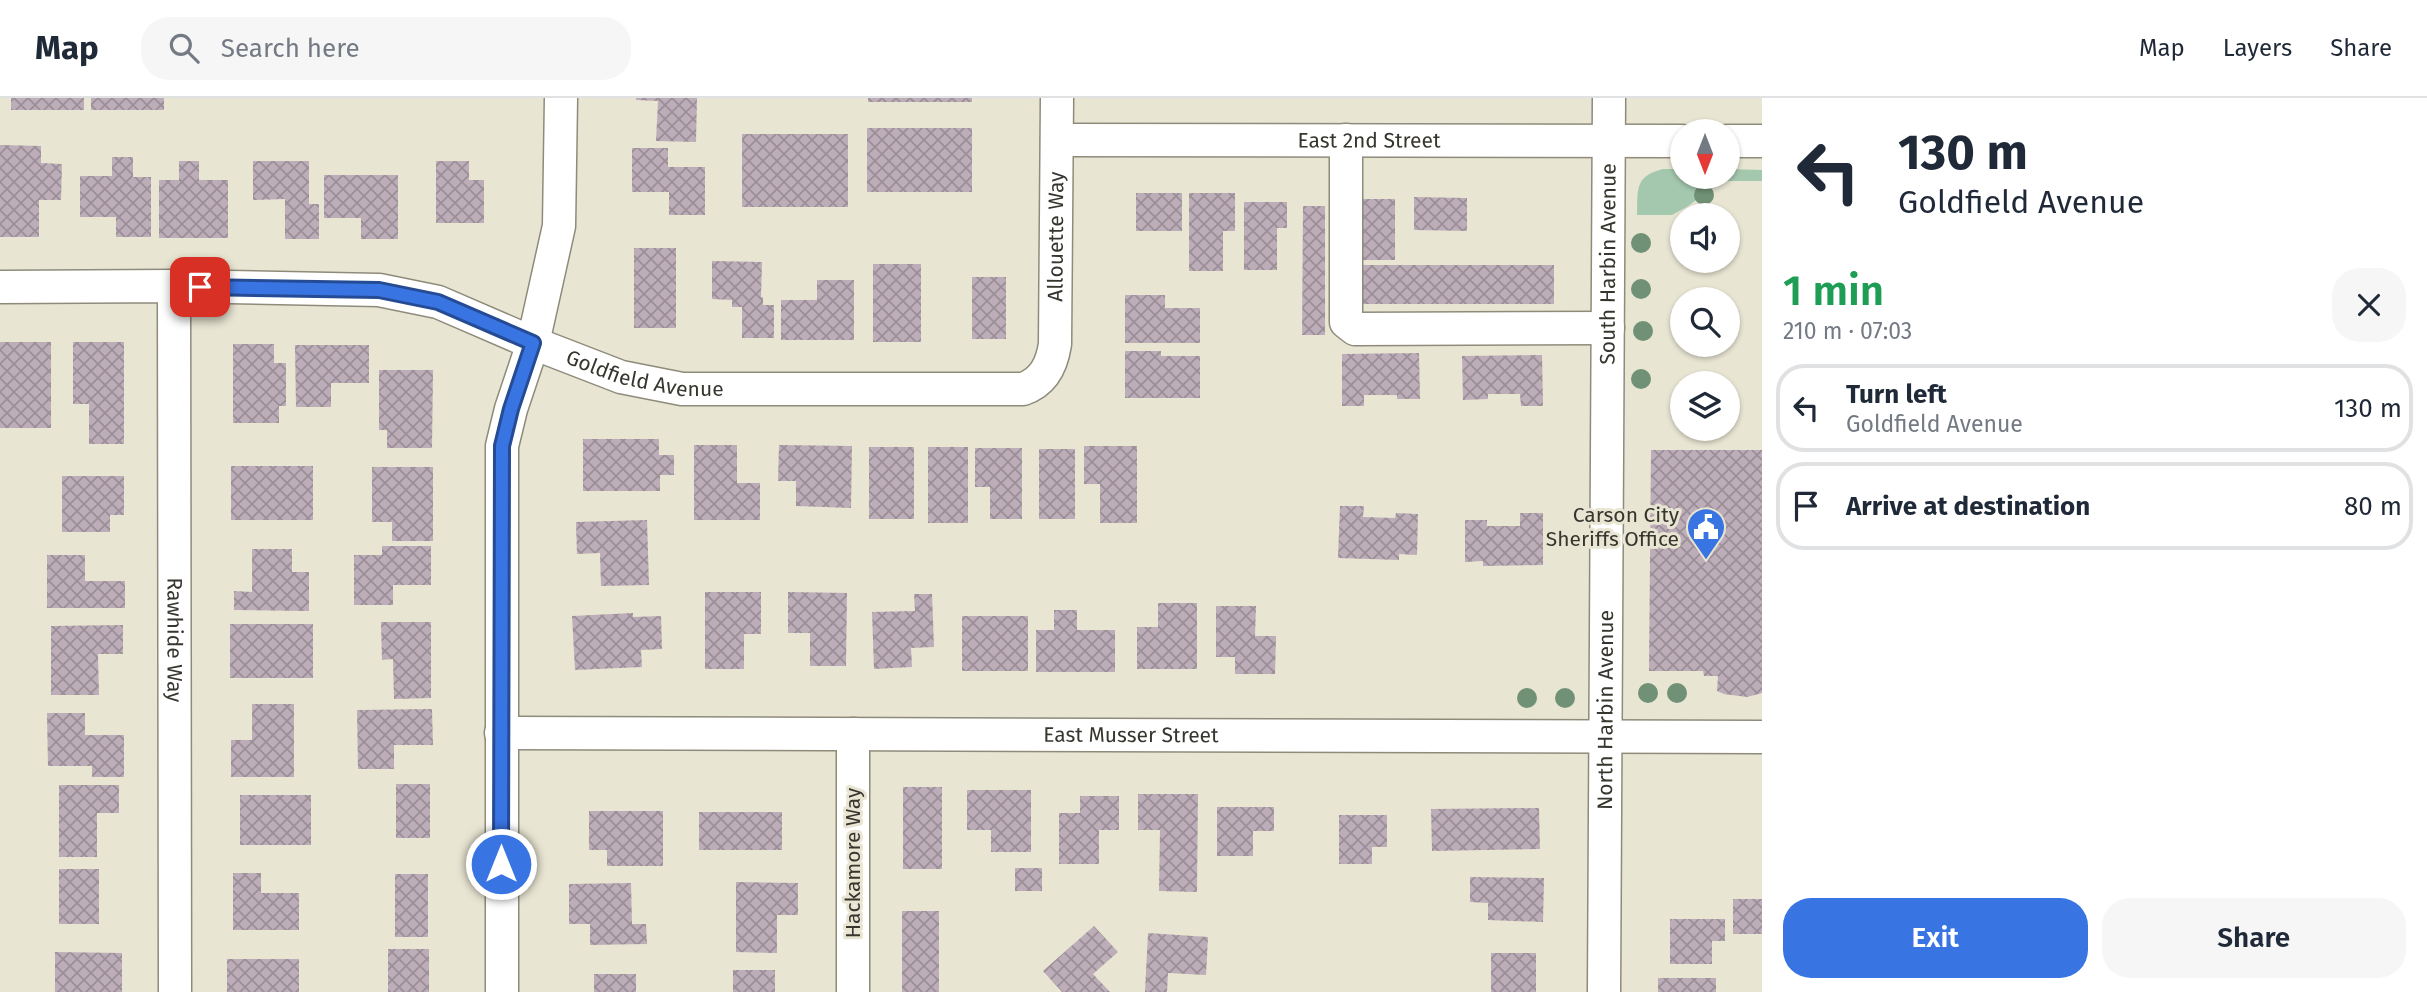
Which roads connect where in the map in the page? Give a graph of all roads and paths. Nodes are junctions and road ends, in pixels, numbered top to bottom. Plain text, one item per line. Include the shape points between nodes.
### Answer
1 (561, 98) edge
2 (1057, 98) edge
3 (1609, 98) edge
4 (1057, 140) junction
5 (1346, 140) junction
6 (1609, 141) junction
7 (1670, 141) edge
8 (1740, 141) edge
9 (1762, 141) edge
10 (174, 286) junction
11 (0, 288) edge
12 (1608, 328) junction
13 (533, 343) junction
14 (1044, 375) joint
15 (1607, 429) joint
16 (501, 733) junction
17 (853, 734) junction
18 (1604, 737) junction
19 (1762, 737) edge
20 (175, 992) edge
21 (502, 992) edge
22 (853, 992) edge
23 (1604, 992) edge

1 - 13 street via 559,226
2 - 4 street, Allouette Way
3 - 6 street, South Harbin Avenue
4 - 5 street, East 2nd Street
4 - 14 street, Allouette Way via 1057,330
5 - 6 street, East 2nd Street
5 - 12 street via 1346,322 1355,329
6 - 7 street, East 2nd Street
6 - 12 street, South Harbin Avenue
8 - 9 street
10 - 11 street, Goldfield Avenue
10 - 13 street, Goldfield Avenue via 379,290 438,302
10 - 20 street, Rawhide Way
12 - 15 street, South Harbin Avenue
13 - 14 street, Goldfield Avenue via 621,377 682,389 1012,390 1031,386
13 - 16 street via 502,446
15 - 18 street, North Harbin Avenue
16 - 17 street, East Musser Street
16 - 21 street
17 - 18 street, East Musser Street
17 - 22 street, Hackamore Way
18 - 19 street, East Musser Street
18 - 23 street, North Harbin Avenue

